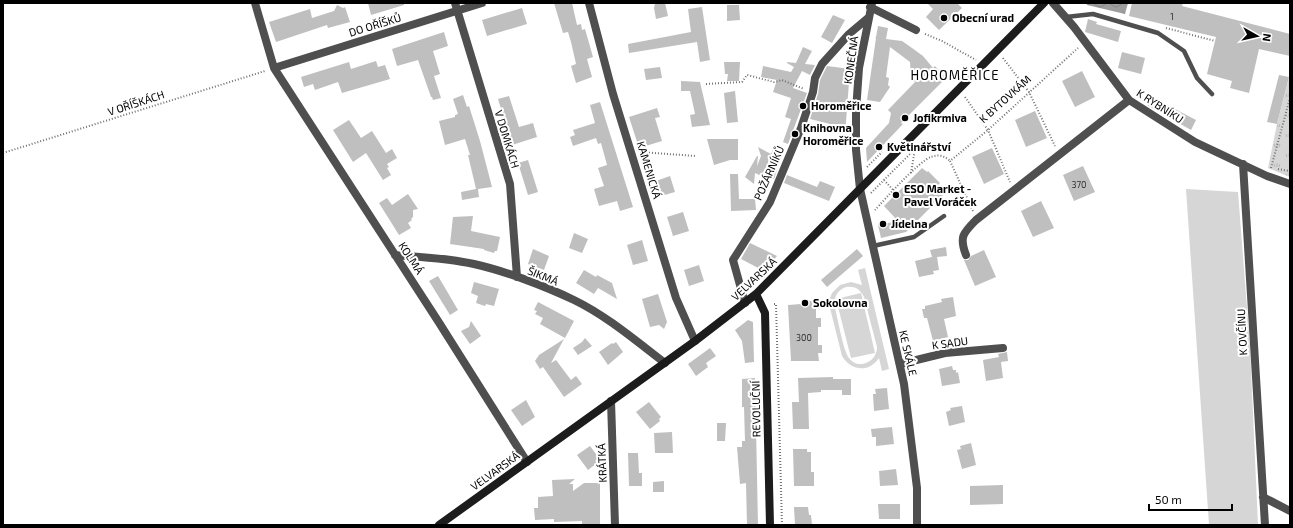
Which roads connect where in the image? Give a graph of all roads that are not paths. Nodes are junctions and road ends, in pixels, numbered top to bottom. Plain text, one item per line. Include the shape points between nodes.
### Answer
1 (255, 3) edge
2 (482, 3) edge
3 (589, 3) edge
4 (1044, 3) edge
5 (1053, 3) edge
6 (871, 5) edge
7 (457, 7) edge
8 (1066, 17) junction
9 (868, 18) junction
10 (916, 30) road end
11 (274, 68) junction
12 (1212, 94) dead end
13 (1129, 100) junction
14 (1243, 164) junction
15 (1290, 184) edge
16 (860, 189) junction
17 (944, 216) dead end
18 (872, 246) junction
19 (395, 255) junction
20 (966, 255) dead end
21 (517, 277) junction
22 (756, 294) junction
23 (745, 303) junction
24 (695, 341) junction
25 (1003, 348) dead end
26 (665, 363) junction
27 (900, 364) junction
28 (611, 401) junction
29 (527, 462) junction
30 (1264, 497) junction
31 (1290, 511) edge
32 (440, 525) edge
33 (615, 525) edge
34 (770, 525) edge
35 (917, 525) edge
36 (1265, 525) edge

1 - 11 street, KOLMÁ
2 - 7 street, DO OŘÍŠKŮ
3 - 24 street, KAMENICKÁ via 613,94 676,298
4 - 16 main road, VELVARSKÁ
5 - 8 street, K RYBNÍKU
6 - 9 street, KONEČNÁ
6 - 10 street
7 - 11 street, DO OŘÍŠKŮ
7 - 21 street, V DOMKÁCH via 510,184
8 - 12 lane via 1093,14 1158,33 1184,51 1197,78
8 - 13 street, K RYBNÍKU
9 - 16 street, KONEČNÁ via 859,68 856,111
9 - 23 street, POŽÁRNÍKŮ via 849,34 822,64 815,78 801,128 770,202 733,260
11 - 19 street, KOLMÁ
13 - 14 street, K RYBNÍKU via 1195,142
13 - 20 street via 976,220 964,232 961,243
14 - 15 street, K RYBNÍKU
14 - 30 street, K OVČÍNU
16 - 18 street, KE SKÁLE
16 - 22 main road, VELVARSKÁ
17 - 18 lane via 914,237
18 - 27 street, KE SKÁLE
19 - 21 street, ŠIKMÁ via 474,264
19 - 29 street, KOLMÁ
21 - 26 street, ŠIKMÁ via 575,301 611,322
22 - 23 main road, VELVARSKÁ
22 - 34 main road, REVOLUČNÍ via 765,313
23 - 24 main road, VELVARSKÁ
24 - 26 main road, VELVARSKÁ
25 - 27 street, K SADU via 945,353
26 - 28 main road, VELVARSKÁ
27 - 35 street, KE SKÁLE via 917,488
28 - 29 main road, VELVARSKÁ
28 - 33 street, KRÁTKÁ
29 - 32 main road, VELVARSKÁ
30 - 31 street
30 - 36 street, K OVČÍNU

